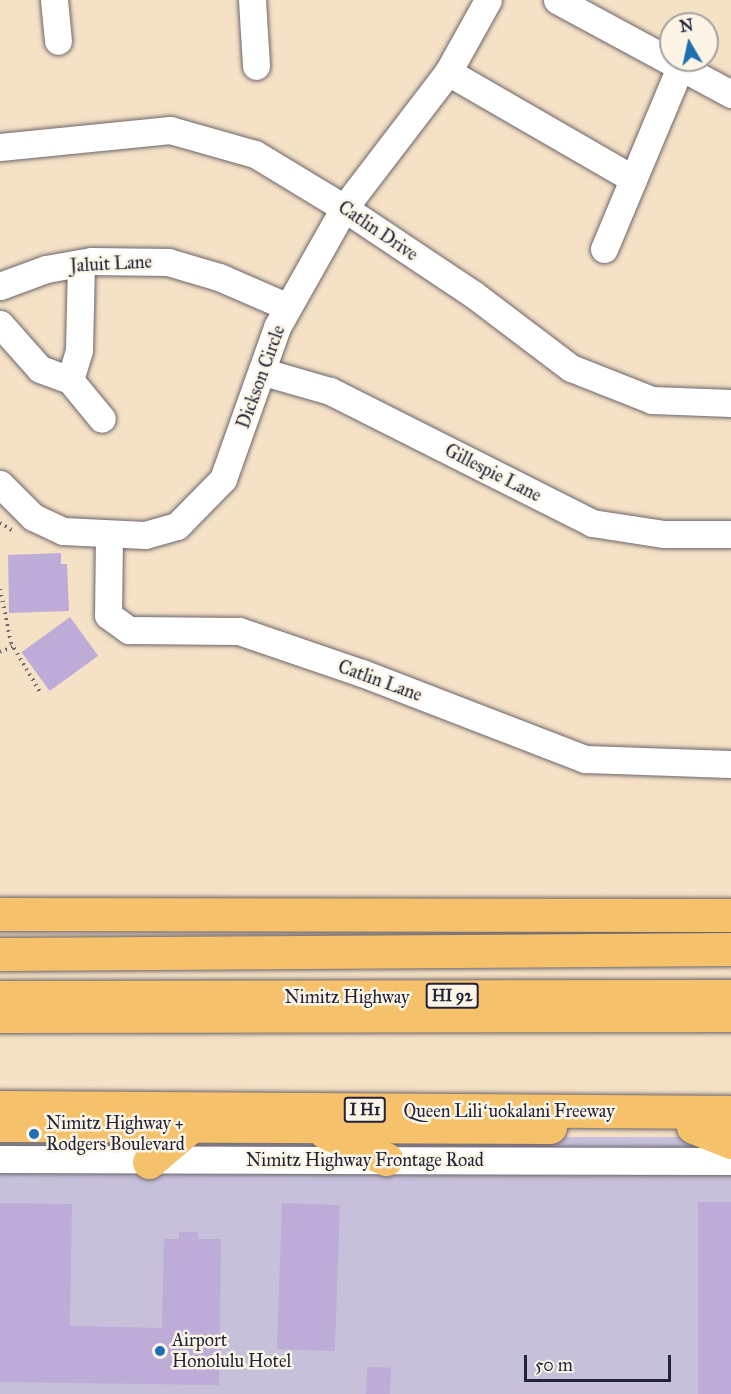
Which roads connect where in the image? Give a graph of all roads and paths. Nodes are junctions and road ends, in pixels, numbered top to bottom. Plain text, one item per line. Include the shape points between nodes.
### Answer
1 (54, 0) edge
2 (252, 0) edge
3 (488, 0) edge
4 (568, 2) edge
5 (58, 41) dead end
6 (659, 55) edge
7 (256, 66) dead end
8 (448, 72) junction
9 (678, 72) edge
10 (689, 72) edge
11 (731, 94) edge
12 (0, 147) edge
13 (633, 179) junction
14 (344, 207) junction
15 (604, 249) dead end
16 (81, 263) junction
17 (0, 286) edge
18 (288, 307) junction
19 (0, 324) edge
20 (264, 372) junction
21 (70, 380) junction
22 (731, 403) edge
23 (102, 419) dead end
24 (0, 484) edge
25 (731, 534) edge
26 (109, 536) junction
27 (0, 589) edge
28 (13, 647) junction
29 (0, 652) edge
30 (40, 692) dead end
31 (731, 764) edge
32 (0, 914) edge
33 (731, 915) edge
34 (619, 948) junction
35 (731, 949) edge
36 (0, 954) edge
37 (731, 967) edge
38 (731, 996) edge
39 (0, 997) edge
40 (731, 1015) edge
41 (0, 1016) edge
42 (0, 1107) edge
43 (731, 1112) edge
44 (0, 1125) edge
45 (190, 1127) junction
46 (315, 1127) junction
47 (693, 1127) junction
48 (731, 1127) edge
49 (731, 1142) edge
50 (0, 1159) edge
51 (386, 1159) junction
52 (731, 1161) edge
53 (149, 1162) junction

1 - 5 street
2 - 7 street
3 - 8 street, Dickson Circle
4 - 6 street
8 - 13 street
8 - 14 street, Dickson Circle
9 - 13 street
10 - 11 street
12 - 14 street, Catlin Drive via 170,130 255,154
13 - 15 street
14 - 18 street, Dickson Circle
14 - 22 street, Catlin Drive via 473,294 571,368 652,400
16 - 17 street, Jaluit Lane via 46,269
16 - 18 street, Jaluit Lane via 168,262 219,277
16 - 21 street via 80,350
18 - 20 street, Dickson Circle via 277,327
19 - 21 street via 40,369
20 - 25 street, Gillespie Lane via 330,391 592,524 664,534
20 - 26 street, Dickson Circle via 223,478 177,526 145,535
21 - 23 street
24 - 26 street, Dickson Circle via 33,517 63,531
26 - 31 street, Catlin Lane via 108,615 129,630 239,631 362,673 585,759
27 - 28 path
28 - 29 path
28 - 30 path
32 - 33 main road
34 - 35 main road
34 - 36 main road
34 - 37 main road
38 - 39 main road, Nimitz Highway / HI 92
40 - 41 main road
42 - 43 main road, Queen Liliʻuokalani Freeway / I H1
44 - 45 main road
45 - 46 main road
45 - 53 main road
46 - 47 main road
46 - 51 main road
47 - 48 main road
47 - 49 main road
50 - 53 street, Nimitz Highway Frontage Road
51 - 52 street, Nimitz Highway Frontage Road
51 - 53 street, Nimitz Highway Frontage Road

